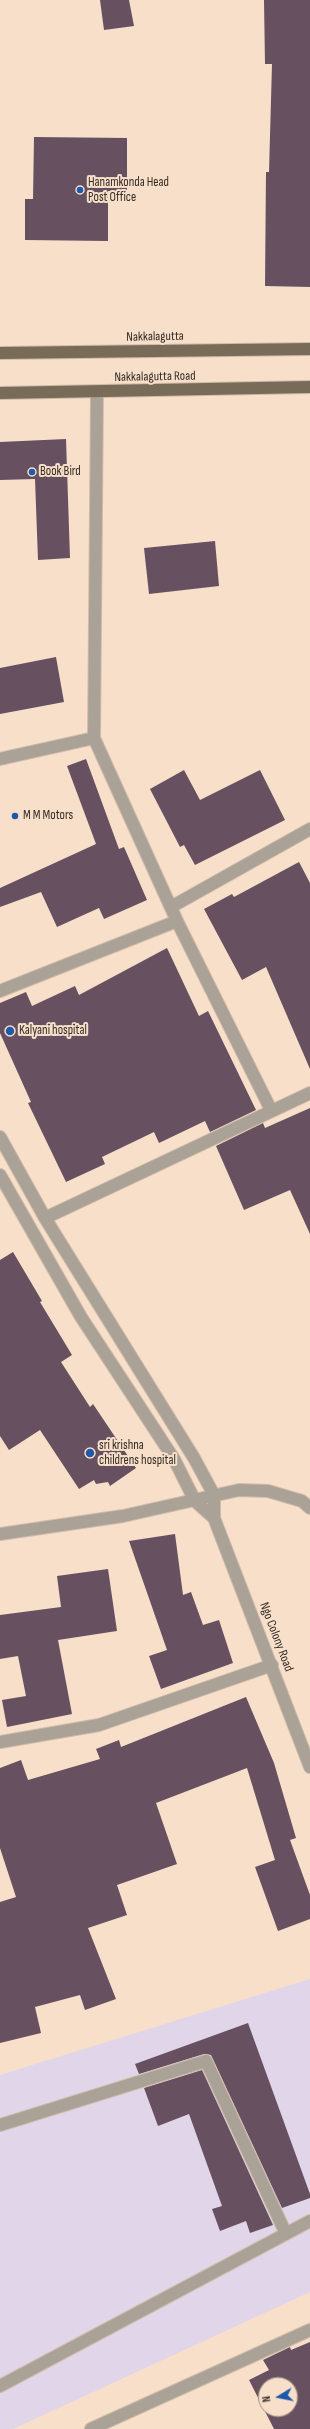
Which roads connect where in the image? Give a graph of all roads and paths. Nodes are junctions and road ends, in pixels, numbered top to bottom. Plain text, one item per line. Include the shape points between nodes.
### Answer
1 (310, 348) edge
2 (0, 353) edge
3 (310, 387) edge
4 (97, 392) junction
5 (0, 393) edge
6 (94, 738) junction
7 (0, 759) edge
8 (310, 829) edge
9 (171, 907) junction
10 (177, 921) junction
11 (0, 991) edge
12 (310, 1093) edge
13 (271, 1110) junction
14 (0, 1137) edge
15 (0, 1175) edge
16 (45, 1218) junction
17 (214, 1495) junction
18 (195, 1500) junction
19 (307, 1502) edge
20 (214, 1518) junction
21 (0, 1534) edge
22 (272, 1665) junction
23 (0, 1742) edge
24 (310, 1767) edge
25 (0, 2125) edge
26 (310, 2221) edge
27 (286, 2234) junction
28 (310, 2330) edge
29 (0, 2386) edge
30 (91, 2429) edge

1 - 2 main road, Nakkalagutta
3 - 4 main road, Nakkalagutta Road
4 - 5 main road, Nakkalagutta Road
4 - 6 street
6 - 7 street
6 - 9 street
8 - 9 street
9 - 10 street
10 - 11 street
10 - 13 street
12 - 13 street
13 - 16 street
14 - 16 street
15 - 18 street via 81,1317 174,1459
16 - 17 street via 172,1421
17 - 18 street
17 - 19 street via 255,1489
17 - 20 street
18 - 20 street
18 - 21 street via 123,1516
20 - 22 street, Ngo Colony Road
22 - 23 street via 99,1725
22 - 24 street, Ngo Colony Road
25 - 27 street via 206,2060
26 - 27 street
27 - 29 street
28 - 30 street

